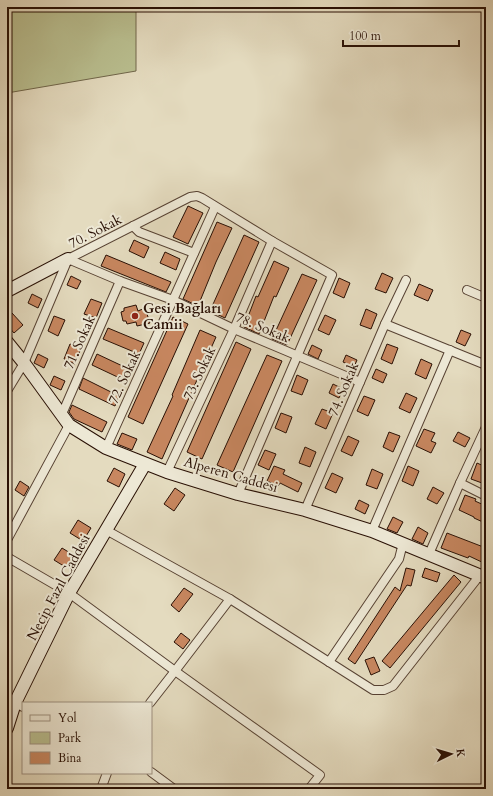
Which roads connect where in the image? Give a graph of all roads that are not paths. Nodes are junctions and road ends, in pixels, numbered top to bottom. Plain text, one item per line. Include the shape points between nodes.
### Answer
1 (215, 207) junction
2 (133, 226) junction
3 (272, 241) junction
4 (194, 253) junction
5 (68, 260) junction
6 (406, 280) dead end
7 (120, 281) junction
8 (467, 290) dead end
9 (7, 291) edge
10 (486, 298) edge
11 (173, 300) junction
12 (385, 324) junction
13 (234, 329) junction
14 (7, 342) edge
15 (450, 350) junction
16 (298, 356) junction
17 (24, 363) junction
18 (486, 365) edge
19 (360, 382) junction
20 (7, 391) edge
21 (62, 414) junction
22 (69, 425) junction
23 (486, 427) edge
24 (106, 448) junction
25 (145, 464) junction
26 (166, 472) junction
27 (460, 483) junction
28 (238, 494) junction
29 (486, 496) edge
30 (306, 510) junction
31 (106, 530) junction
32 (372, 531) junction
33 (7, 540) edge
34 (403, 543) junction
35 (429, 554) junction
36 (7, 557) edge
37 (483, 577) edge
38 (69, 593) junction
39 (230, 599) junction
40 (329, 662) junction
41 (175, 671) junction
42 (151, 702) edge
43 (15, 703) edge
44 (7, 728) edge
45 (152, 773) edge
46 (107, 774) edge
47 (101, 789) edge
48 (174, 789) edge
49 (309, 789) edge

1 - 2 street, 70. Sokak via 200,197 190,197
1 - 3 street
1 - 4 street, 72. Sokak
2 - 4 street via 139,232
2 - 5 street, 70. Sokak
3 - 13 street, 73. Sokak
3 - 16 street via 332,275
4 - 11 street, 72. Sokak
5 - 7 street, 78. Sokak
5 - 9 street
5 - 17 street, 70. Sokak
6 - 12 street, 74. Sokak
7 - 11 street, 78. Sokak
7 - 21 street, 71. Sokak
8 - 10 street
11 - 13 street, 78. Sokak
11 - 24 street, 72. Sokak
12 - 15 street
12 - 19 street, 74. Sokak
13 - 16 street, 78. Sokak
13 - 26 street, 73. Sokak
14 - 17 street, Alperen Caddesi
15 - 18 street
15 - 32 street
16 - 19 street, 78. Sokak
16 - 28 street
17 - 20 street, 70. Sokak
17 - 21 street, Alperen Caddesi
19 - 30 street, 74. Sokak
21 - 22 street, Alperen Caddesi
22 - 24 street, Alperen Caddesi
22 - 33 street
23 - 27 street
24 - 25 street, Alperen Caddesi
25 - 26 street, Alperen Caddesi
25 - 31 street, Necip Fazıl Caddesi
26 - 28 street, Alperen Caddesi
27 - 29 street
27 - 35 street
28 - 30 street, Alperen Caddesi
30 - 32 street, Alperen Caddesi
31 - 38 street, Necip Fazıl Caddesi
31 - 39 street
32 - 34 street, Alperen Caddesi
34 - 35 street, Alperen Caddesi
34 - 40 street via 399,559
35 - 37 street, Alperen Caddesi
36 - 38 street
37 - 40 street via 393,686 384,690 373,690
38 - 41 street
38 - 43 street, Necip Fazıl Caddesi
39 - 40 street
39 - 41 street
41 - 42 street
41 - 49 street via 320,775
43 - 44 street, Necip Fazıl Caddesi
45 - 48 street
46 - 47 street

